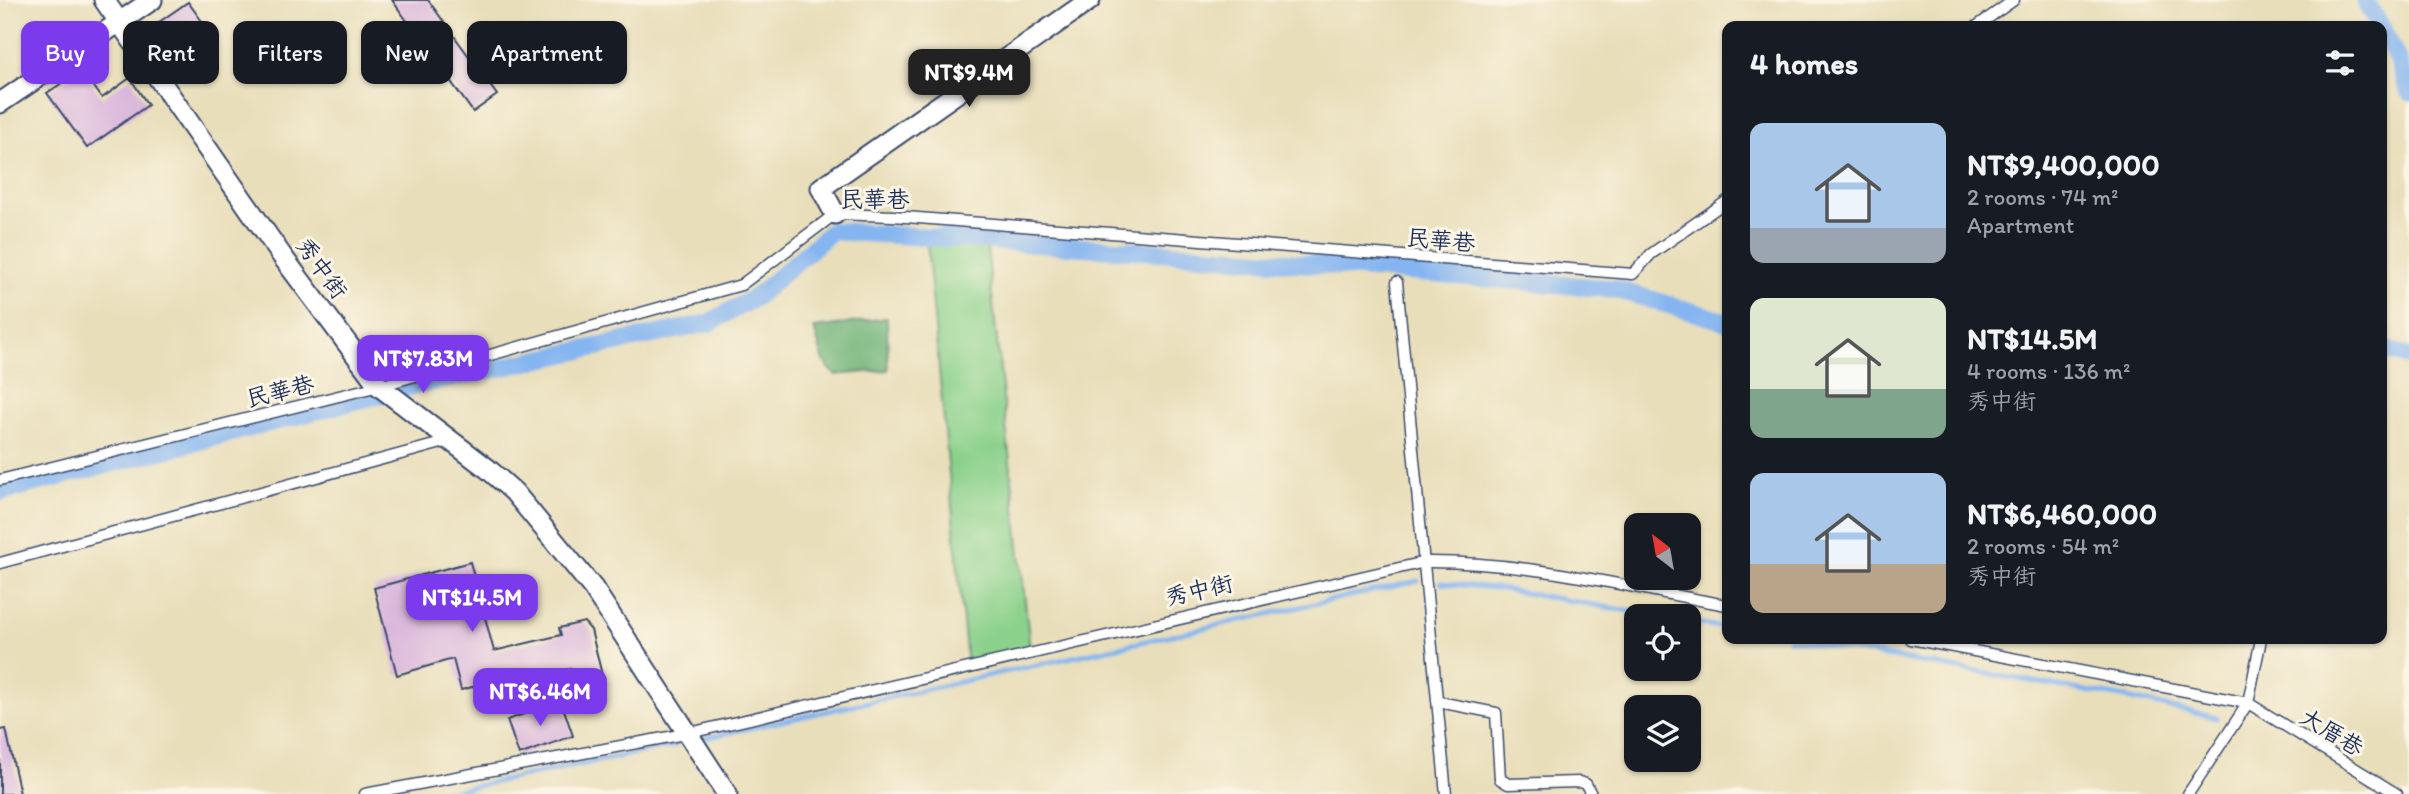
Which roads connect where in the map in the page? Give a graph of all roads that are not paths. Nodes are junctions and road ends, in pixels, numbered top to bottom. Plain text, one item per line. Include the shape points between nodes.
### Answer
1 (104, 0) edge
2 (152, 0) edge
3 (1090, 0) edge
4 (2014, 0) edge
5 (1984, 21) edge
6 (119, 24) junction
7 (0, 103) edge
8 (1722, 204) edge
9 (835, 214) junction
10 (1397, 282) dead end
11 (379, 386) junction
12 (450, 440) junction
13 (0, 480) edge
14 (1425, 562) junction
15 (0, 563) edge
16 (1722, 604) edge
17 (1937, 644) edge
18 (2260, 644) edge
19 (1439, 702) junction
20 (2248, 703) junction
21 (685, 734) junction
22 (365, 794) edge
23 (727, 794) edge
24 (1446, 794) edge
25 (1591, 794) edge
26 (2188, 794) edge
27 (2397, 794) edge

1 - 6 street, 秀中街
2 - 6 street
3 - 9 street via 821,188
4 - 5 lane
6 - 7 street
6 - 11 street, 秀中街
8 - 9 lane, 民華巷 via 1651,254 1633,274
9 - 11 lane, 民華巷 via 741,285
10 - 14 lane
11 - 12 street, 秀中街
11 - 13 lane, 民華巷
12 - 15 lane
12 - 21 street, 秀中街 via 514,492 593,588
14 - 16 lane, 秀中街 via 1463,562 1562,575
14 - 19 lane
14 - 21 lane, 秀中街
17 - 20 lane
18 - 20 lane
19 - 24 lane
19 - 25 lane via 1496,713 1500,779 1508,784 1579,782 1586,784
20 - 26 lane
20 - 27 lane, 大厝巷
21 - 22 lane, 秀中街
21 - 23 street, 秀中街

